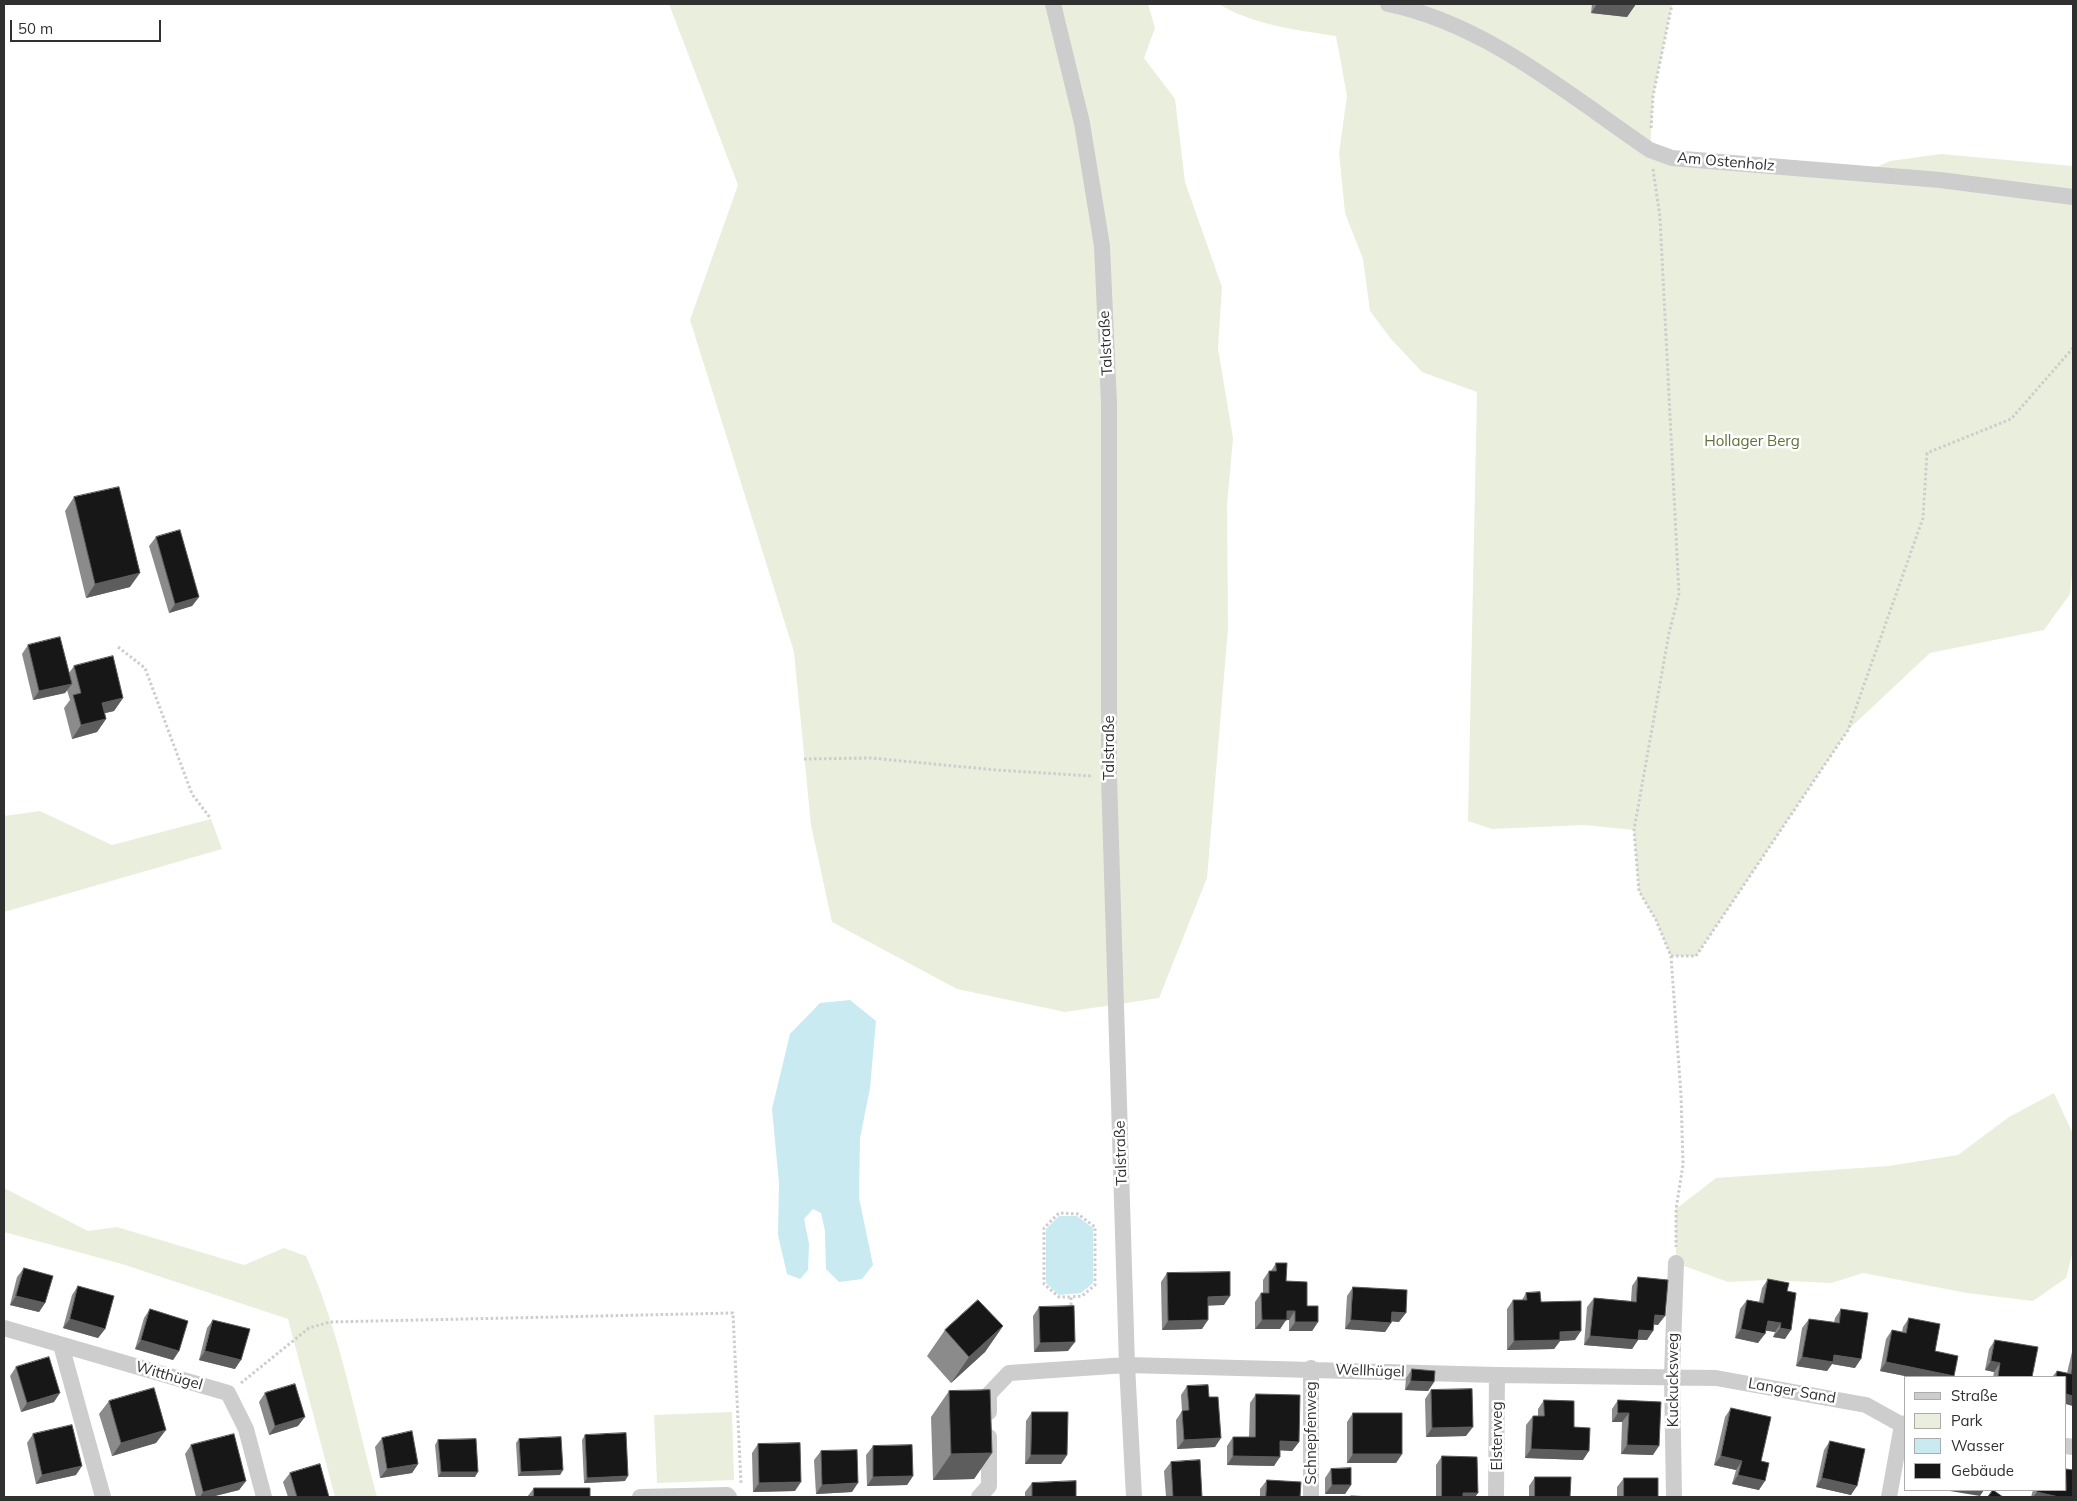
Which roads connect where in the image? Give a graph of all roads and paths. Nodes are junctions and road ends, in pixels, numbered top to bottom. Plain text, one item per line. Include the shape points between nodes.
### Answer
1 (1054, 4) edge
2 (1388, 4) edge
3 (1672, 4) edge
4 (1650, 150) junction
5 (2073, 197) edge
6 (2073, 348) edge
7 (118, 647) dead end
8 (804, 759) dead end
9 (1109, 777) junction
10 (211, 819) dead end
11 (1671, 956) junction
12 (1676, 1263) joint
13 (1071, 1297) junction
14 (1071, 1314) edge
15 (4, 1328) edge
16 (61, 1345) junction
17 (1127, 1365) junction
18 (1311, 1368) junction
19 (1497, 1375) junction
20 (1672, 1376) junction
21 (228, 1393) junction
22 (1904, 1424) edge
23 (735, 1493) edge
24 (103, 1497) edge
25 (264, 1497) edge
26 (640, 1497) edge
27 (978, 1497) edge
28 (1134, 1497) edge
29 (1311, 1497) edge
30 (1496, 1497) edge
31 (1674, 1497) edge
32 (1889, 1497) edge

1 - 9 street, Talstraße via 1082,123 1102,246 1109,404
2 - 4 street, Am Ostenholz via 1415,9 1492,42
3 - 4 path via 1653,96
4 - 5 street, Am Ostenholz via 1672,158 1940,180
4 - 11 path via 1660,217 1679,594 1634,830 1639,891
6 - 11 path via 2011,419 1927,453 1923,518 1848,730 1696,956
7 - 10 path via 145,668 192,794
8 - 9 path via 871,758
9 - 17 street, Talstraße
11 - 12 path via 1683,1165 1676,1209
12 - 20 street, Kuckucksweg
13 - 13 path via 1082,1296 1095,1285 1095,1227 1078,1214 1058,1214 1044,1228 1044,1284 1059,1297
13 - 14 path
15 - 16 street, Witthügel
16 - 21 street, Witthügel
16 - 24 street
17 - 18 street, Wellhügel
17 - 27 street, Wellhügel via 1009,1373 988,1394 989,1486
17 - 28 street, Talstraße
18 - 19 street, Wellhügel
18 - 29 street, Schnepfenweg
19 - 20 street, Wellhügel
19 - 30 street, Elsterweg
20 - 22 street, Langer Sand via 1716,1378 1866,1405
20 - 31 street, Kuckucksweg
21 - 23 path via 309,1328 330,1322 733,1313
21 - 25 street via 246,1429
22 - 32 street
23 - 26 street

